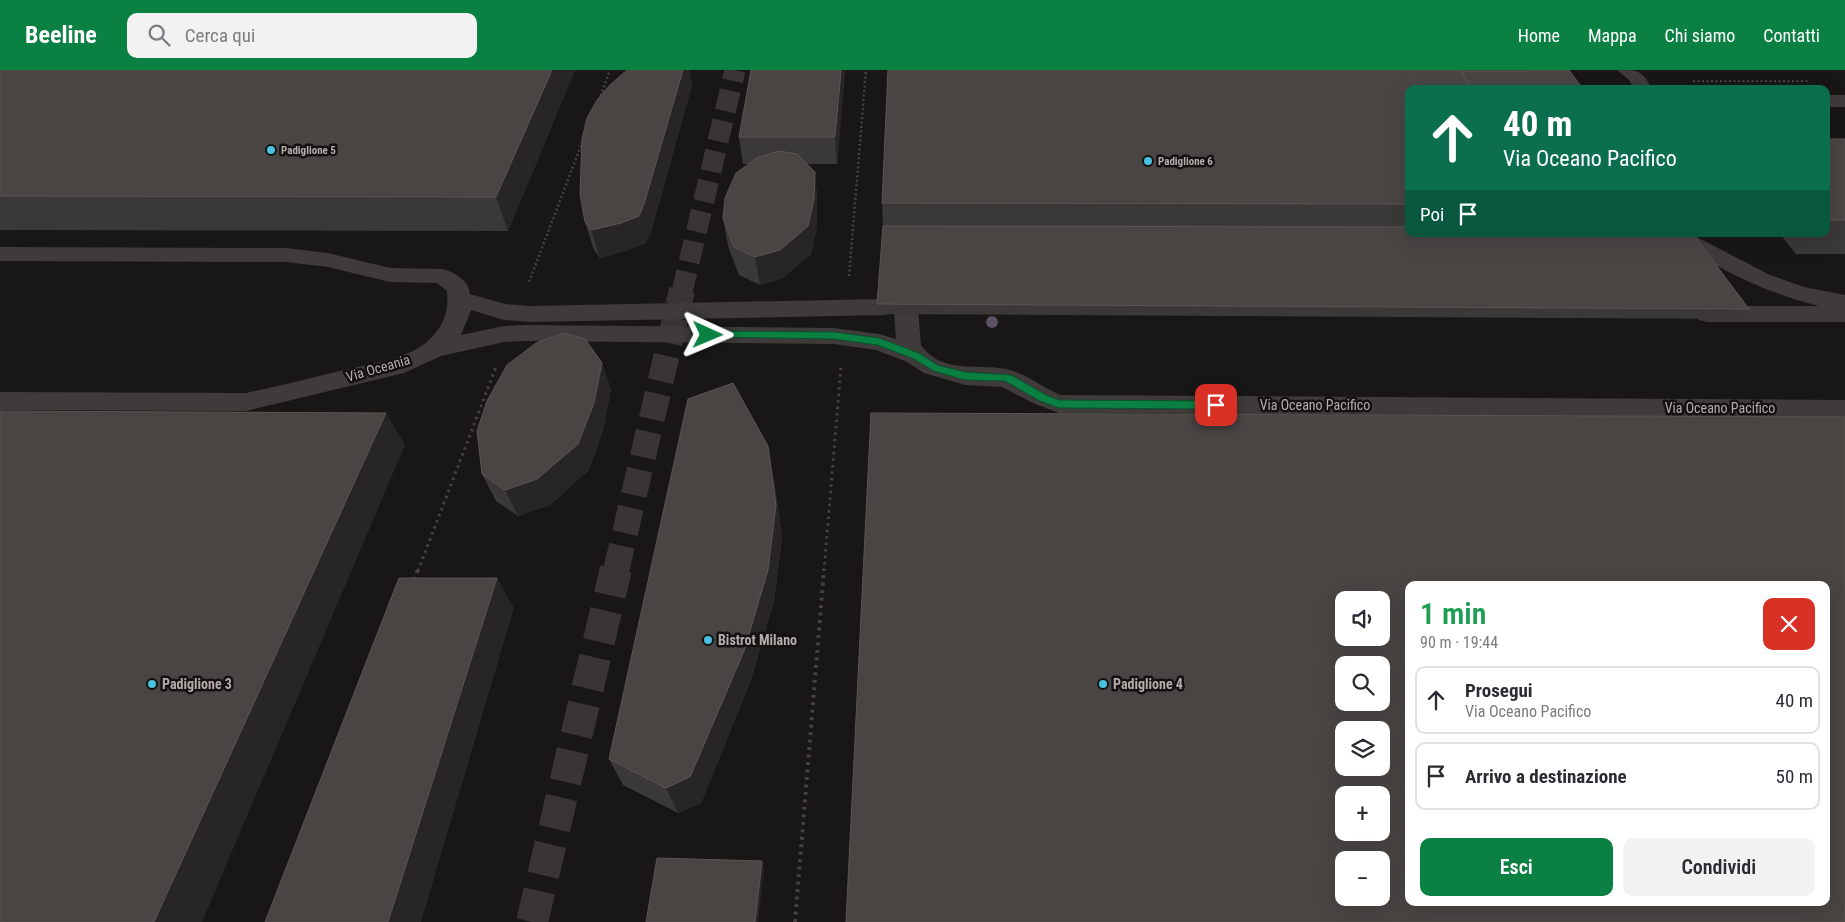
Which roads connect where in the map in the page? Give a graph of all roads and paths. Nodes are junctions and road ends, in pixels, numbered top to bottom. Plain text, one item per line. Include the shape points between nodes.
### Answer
1 (610, 70) edge
2 (866, 70) edge
3 (1626, 70) edge
4 (1693, 81) dead end
5 (1815, 81) dead end
6 (1641, 85) edge
7 (1830, 101) edge
8 (1845, 101) edge
9 (596, 106) edge
10 (582, 142) edge
11 (1687, 237) edge
12 (0, 254) edge
13 (1701, 270) edge
14 (934, 272) edge
15 (459, 298) junction
16 (905, 299) junction
17 (1845, 302) edge
18 (846, 308) junction
19 (1695, 308) edge
20 (1845, 314) edge
21 (513, 323) junction
22 (844, 337) junction
23 (434, 348) junction
24 (916, 356) junction
25 (0, 402) edge
26 (1845, 409) edge
27 (413, 582) edge
28 (795, 922) edge

1 - 9 path
2 - 18 path
3 - 6 lane via 1637,77
4 - 5 path
7 - 8 lane
10 - 21 path
11 - 13 lane
11 - 17 lane via 1767,284 1818,299
12 - 15 lane via 286,255 328,260 390,275 442,276 458,288
14 - 16 lane via 909,282
15 - 21 lane via 504,312
15 - 23 lane, Via Oceania via 460,307 452,330
16 - 18 lane via 885,307
16 - 24 lane via 908,346
18 - 21 lane
19 - 20 lane
21 - 22 lane, Via Oceano Pacifico
21 - 23 lane
21 - 27 path
22 - 24 lane, Via Oceano Pacifico via 879,342
22 - 28 path
23 - 25 lane, Via Oceania via 404,364 246,402
24 - 26 lane, Via Oceano Pacifico via 934,367 965,376 1007,378 1059,404

